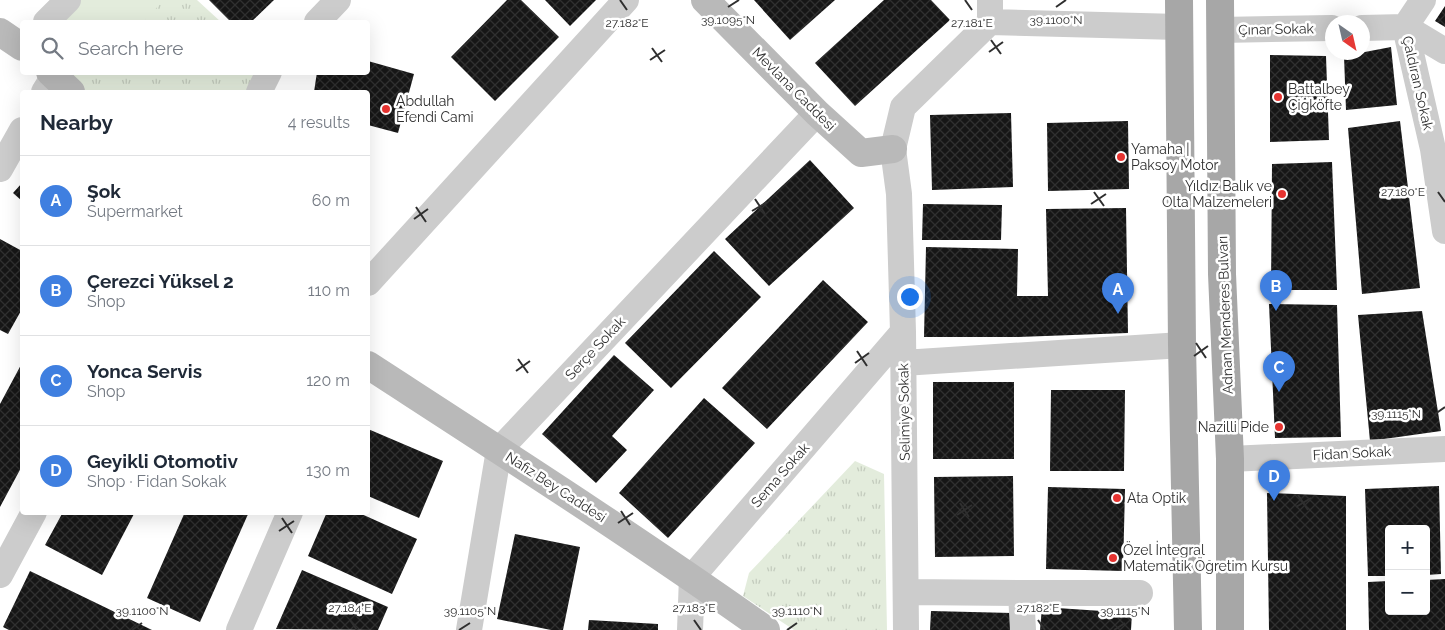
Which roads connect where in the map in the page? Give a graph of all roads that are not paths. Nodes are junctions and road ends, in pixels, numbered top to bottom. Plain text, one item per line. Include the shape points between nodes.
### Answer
1 (68, 0) edge
2 (338, 0) edge
3 (626, 0) edge
4 (1179, 0) edge
5 (1220, 0) edge
6 (1423, 0) edge
7 (712, 2) edge
8 (990, 11) edge
9 (48, 20) edge
10 (319, 20) edge
11 (1179, 27) junction
12 (1405, 27) junction
13 (1325, 28) edge
14 (1370, 28) edge
15 (1220, 30) junction
16 (0, 32) edge
17 (20, 45) edge
18 (1445, 51) edge
19 (268, 75) edge
20 (260, 90) edge
21 (817, 113) junction
22 (20, 134) edge
23 (893, 149) junction
24 (1439, 153) edge
25 (0, 169) edge
26 (1445, 231) edge
27 (370, 281) edge
28 (903, 332) junction
29 (1182, 345) junction
30 (903, 363) junction
31 (370, 366) edge
32 (1445, 449) edge
33 (499, 450) junction
34 (1230, 459) junction
35 (32, 515) edge
36 (289, 515) edge
37 (0, 575) edge
38 (692, 577) junction
39 (906, 592) junction
40 (1021, 593) junction
41 (1140, 593) dead end
42 (239, 630) edge
43 (468, 630) edge
44 (690, 630) edge
45 (766, 630) edge
46 (906, 630) edge
47 (1023, 630) edge
48 (1188, 630) edge
49 (1230, 630) edge

1 - 9 street
2 - 10 street
3 - 27 street
4 - 11 main road
5 - 15 main road, Adnan Menderes Bulvarı
6 - 12 street, Çaldıran Sokak
7 - 21 street, Mevlana Caddesi
8 - 11 street
8 - 23 street via 904,107
11 - 29 main road
12 - 14 street
12 - 18 street
12 - 24 street, Çaldıran Sokak
13 - 15 street, Çınar Sokak
15 - 34 main road, Adnan Menderes Bulvarı via 1222,274
16 - 17 street
19 - 20 street
21 - 23 street, Mevlana Caddesi via 861,153
21 - 33 street, Serçe Sokak
22 - 25 street
23 - 28 street, Selimiye Sokak via 899,194
24 - 26 street, Çaldıran Sokak
28 - 30 street, Selimiye Sokak
28 - 38 street, Sema Sokak
29 - 30 street
29 - 48 main road
30 - 39 street, Selimiye Sokak
31 - 33 street, Nafiz Bey Caddesi
32 - 34 street, Fidan Sokak
33 - 38 street, Nafiz Bey Caddesi
33 - 43 street
34 - 49 main road, Adnan Menderes Bulvarı
35 - 37 street
36 - 42 street
38 - 44 street
38 - 45 street, Nafiz Bey Caddesi
39 - 40 street
39 - 46 street, Selimiye Sokak
40 - 41 street
40 - 47 street

